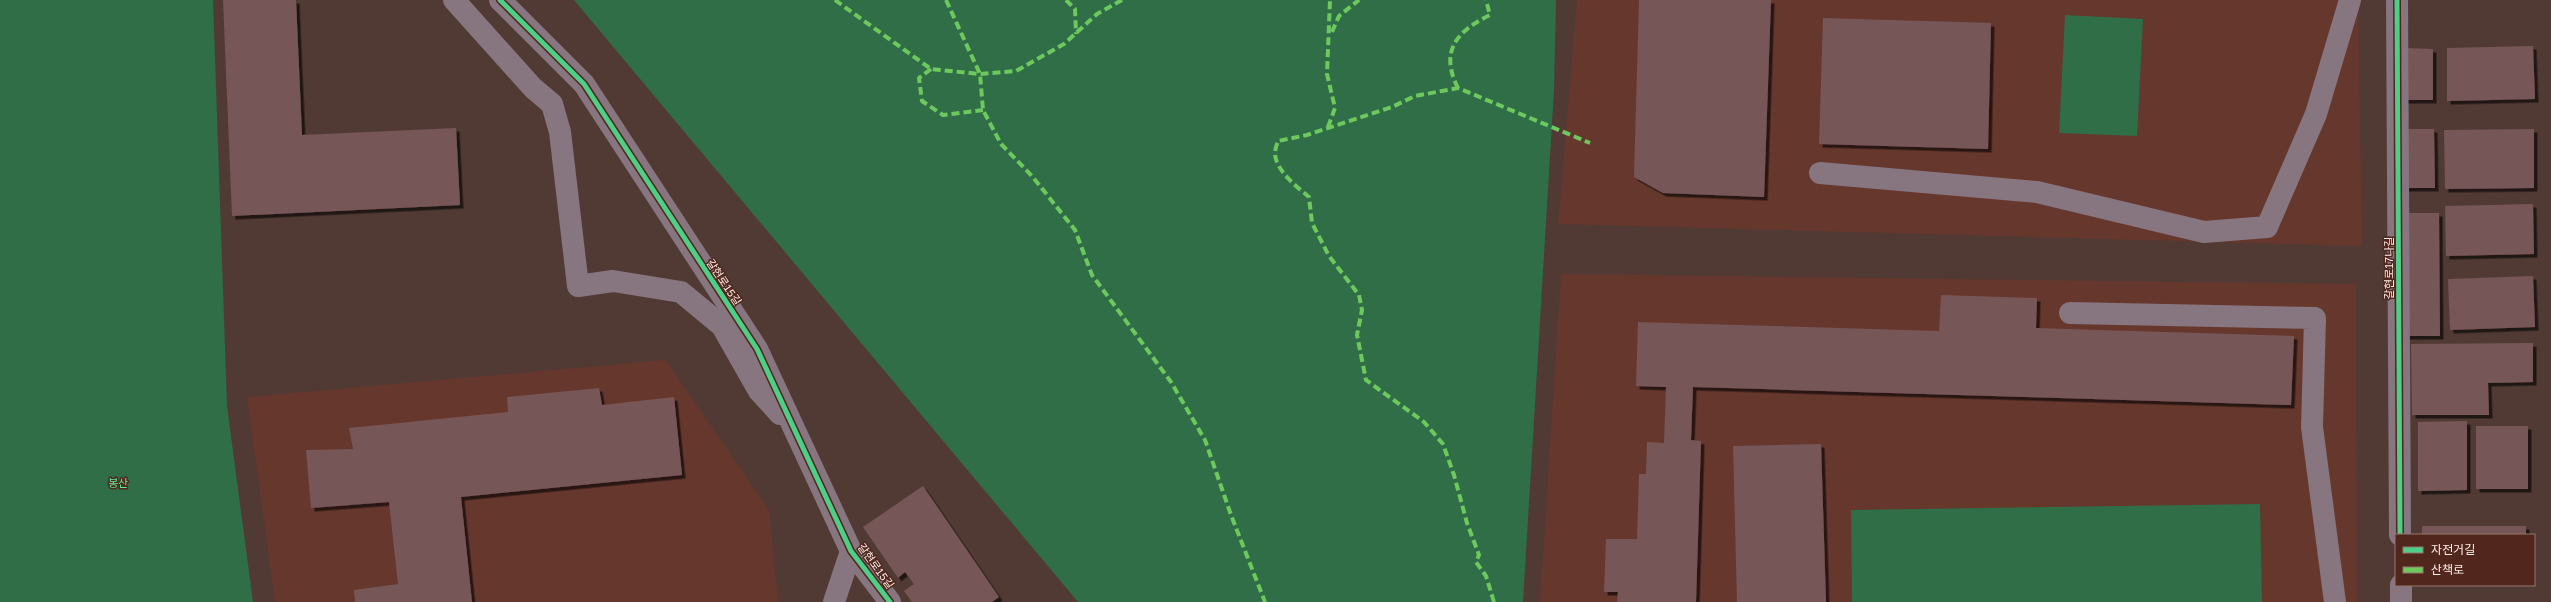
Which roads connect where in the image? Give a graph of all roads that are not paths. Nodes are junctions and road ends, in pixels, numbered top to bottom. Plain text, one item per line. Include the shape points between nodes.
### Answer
1 (454, 0) edge
2 (500, 0) edge
3 (2350, 0) edge
4 (2397, 0) edge
5 (1820, 173) dead end
6 (2070, 313) dead end
7 (795, 431) junction
8 (2400, 534) edge
9 (851, 551) junction
10 (2401, 586) edge
11 (834, 602) edge
12 (890, 602) edge
13 (2335, 602) edge
14 (2401, 602) edge

1 - 7 street via 533,88 552,104 560,132 578,286 613,281 681,292 722,326 759,391
2 - 7 street, 갈현로15길 via 584,84 757,349
3 - 5 street via 2316,114 2267,227 2204,232 2037,192
4 - 8 street, 갈현로17나길
6 - 13 street via 2315,318 2312,427
7 - 9 street, 갈현로15길
9 - 11 street
9 - 12 street, 갈현로15길
10 - 14 street

